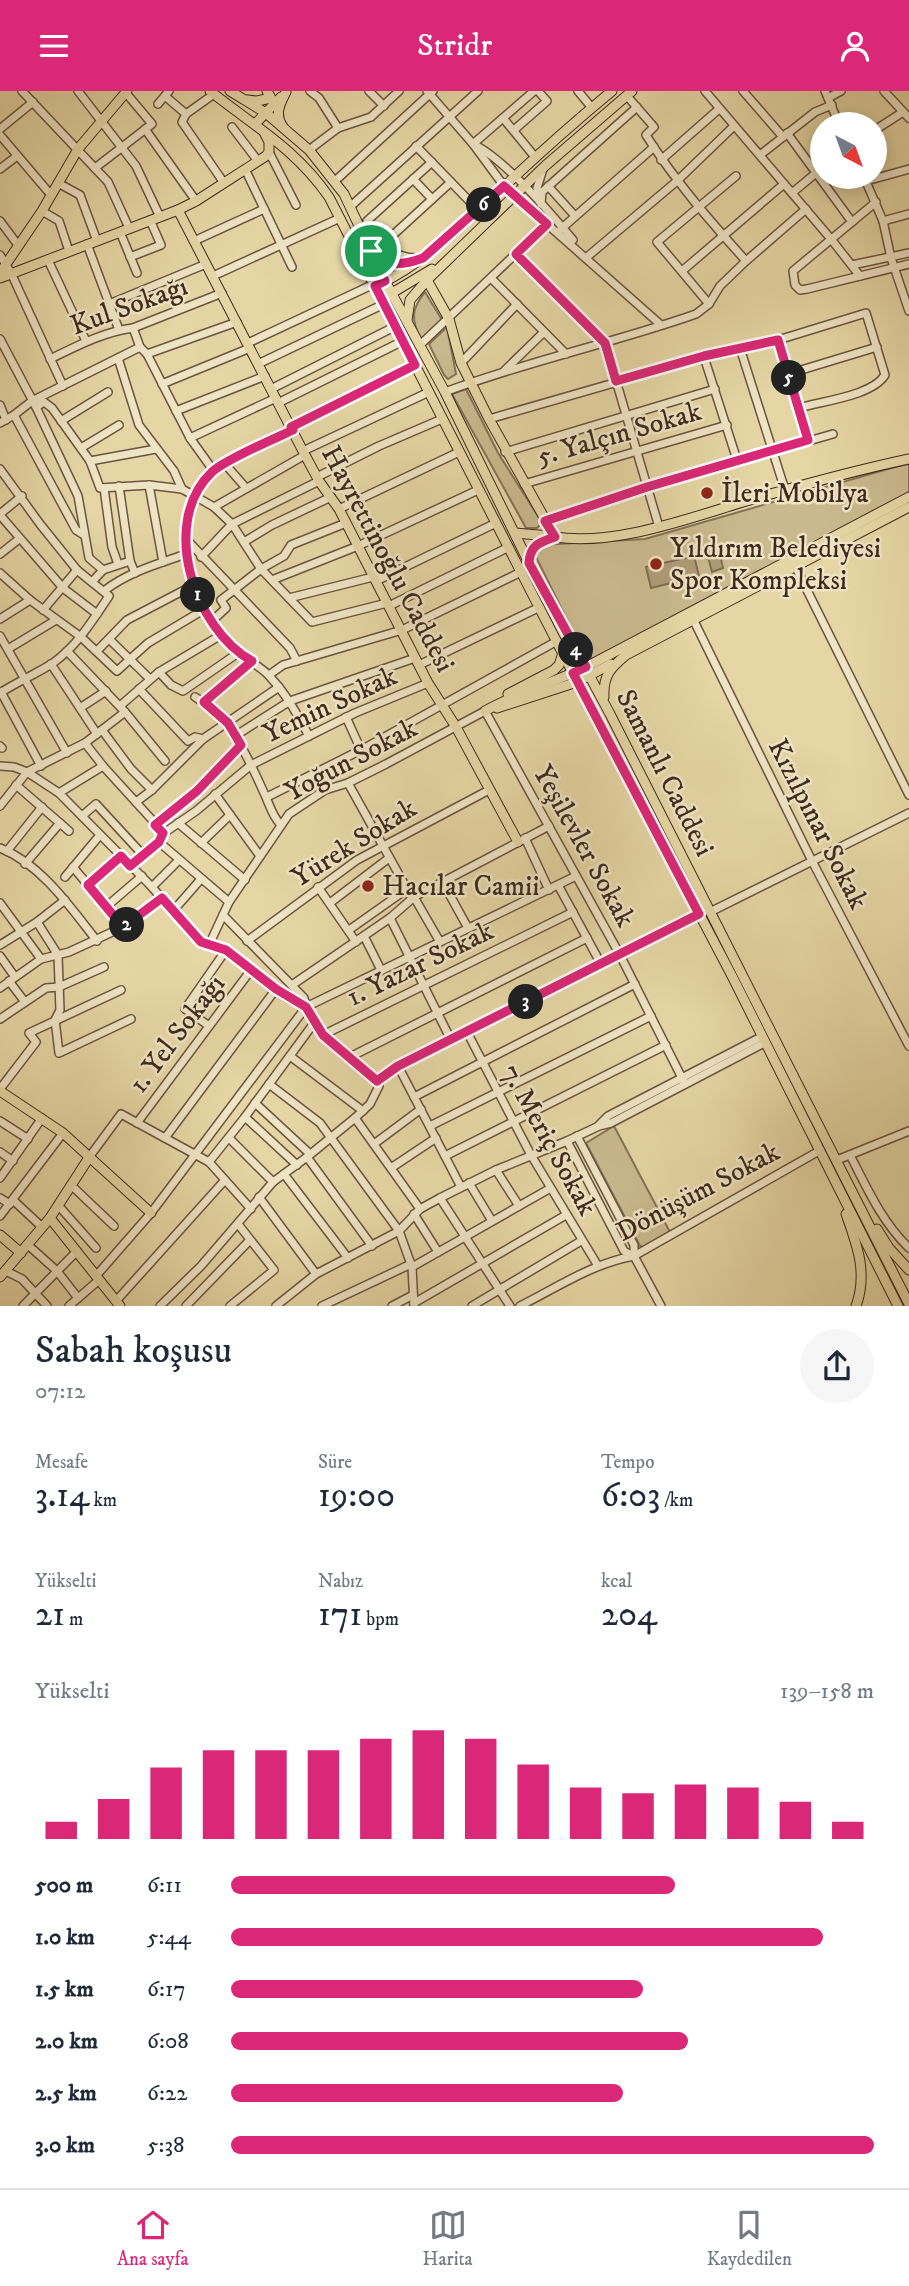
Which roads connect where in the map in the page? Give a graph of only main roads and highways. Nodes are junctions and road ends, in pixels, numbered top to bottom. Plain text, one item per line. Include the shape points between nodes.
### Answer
1 (285, 91) edge
2 (612, 91) edge
3 (127, 92) edge
4 (212, 93) edge
5 (232, 93) edge
6 (630, 93) edge
7 (269, 94) edge
8 (262, 111) junction
9 (255, 123) junction
10 (291, 136) junction
11 (290, 152) junction
12 (271, 154) junction
13 (178, 210) junction
14 (459, 249) junction
15 (371, 251) junction
16 (423, 258) junction
17 (3, 259) edge
18 (0, 275) edge
19 (427, 280) junction
20 (385, 281) junction
21 (374, 285) junction
22 (391, 293) junction
23 (383, 302) junction
24 (407, 320) junction
25 (909, 459) edge
26 (909, 497) edge
27 (909, 507) edge
28 (515, 533) junction
29 (555, 537) junction
30 (529, 563) junction
31 (563, 653) junction
32 (626, 655) junction
33 (588, 671) junction
34 (575, 677) junction
35 (607, 708) junction
36 (521, 840) road end
37 (0, 1090) edge
38 (90, 1156) junction
39 (844, 1174) junction
40 (834, 1179) junction
41 (150, 1213) road end
42 (50, 1218) junction
43 (0, 1235) edge
44 (21, 1253) junction
45 (909, 1270) edge
46 (3, 1274) edge
47 (118, 1304) edge
48 (909, 1304) edge
49 (856, 1306) edge
50 (898, 1306) edge

1 - 7 main road
1 - 8 main road
1 - 10 main road via 278,117
2 - 16 main road
3 - 17 main road via 78,149 42,211
4 - 9 main road, Samanlı Caddesi
5 - 7 main road via 251,101
5 - 8 main road, Samanlı Caddesi
6 - 14 main road
7 - 8 main road
8 - 9 main road
8 - 10 main road, Samanlı Caddesi
9 - 11 main road, Samanlı Caddesi
9 - 12 main road via 269,142
10 - 15 main road, Samanlı Caddesi via 335,181
11 - 12 main road
11 - 21 main road, Samanlı Caddesi via 313,175
12 - 13 main road
13 - 18 main road
13 - 36 main road, Hayrettinoğlu Caddesi via 428,683
14 - 19 main road
14 - 22 main road
15 - 16 main road via 391,264
15 - 20 main road, Samanlı Caddesi
16 - 20 main road
17 - 18 main road
19 - 24 main road via 410,300
19 - 29 main road via 449,319 461,363 505,452
20 - 21 main road
20 - 22 main road, Samanlı Caddesi
21 - 23 main road, Samanlı Caddesi
22 - 23 main road
22 - 24 main road, Samanlı Caddesi
23 - 31 main road, Samanlı Caddesi
24 - 28 main road, Samanlı Caddesi
25 - 29 main road via 659,527 616,535
26 - 33 main road
27 - 32 main road
28 - 29 main road
28 - 30 main road, Samanlı Caddesi
29 - 30 main road via 531,549
30 - 33 main road, Samanlı Caddesi
31 - 34 main road, Samanlı Caddesi
31 - 34 main road via 554,670 512,691 489,709
32 - 33 main road
32 - 35 main road via 604,680
33 - 34 main road
33 - 35 main road, Samanlı Caddesi
34 - 40 main road, Samanlı Caddesi
35 - 39 main road, Samanlı Caddesi
37 - 38 main road
38 - 41 main road
38 - 42 main road
39 - 45 main road via 889,1248
39 - 48 main road
40 - 49 main road via 863,1275
40 - 50 main road
42 - 44 main road
42 - 47 main road
43 - 44 main road
44 - 46 main road

